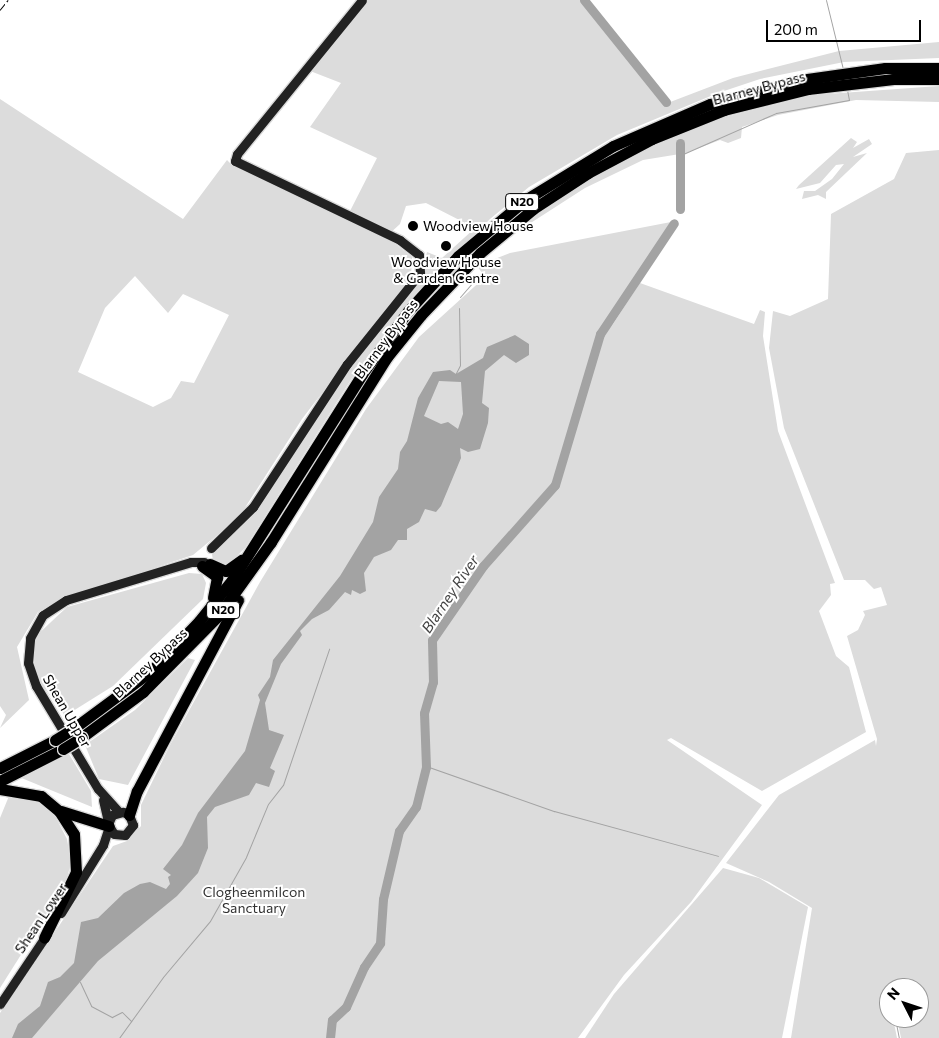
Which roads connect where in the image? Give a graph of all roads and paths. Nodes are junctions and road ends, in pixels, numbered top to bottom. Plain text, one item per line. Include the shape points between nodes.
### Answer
1 (362, 0) edge
2 (939, 68) edge
3 (939, 79) edge
4 (272, 542) junction
5 (211, 548) dead end
6 (251, 551) junction
7 (203, 564) junction
8 (199, 621) junction
9 (0, 768) edge
10 (0, 781) edge
11 (0, 789) edge
12 (98, 789) junction
13 (59, 811) junction
14 (124, 813) junction
15 (109, 825) junction
16 (116, 835) junction
17 (88, 872) junction
18 (44, 938) junction
19 (0, 1004) edge

1 - 5 street via 237,154 235,162 400,240 419,255 420,273 347,364 253,507
2 - 6 highway, Blarney Bypass / N20 via 885,68 800,80 710,104 613,146 525,200 458,256 408,311 362,374
3 - 4 highway, Blarney Bypass / N20 via 893,78 808,89 724,110 652,139 588,173 533,209 480,253 421,315 387,357
4 - 10 highway, Blarney Bypass / N20, bridge via 193,646 143,692 82,738
4 - 14 highway
6 - 7 highway via 229,570
6 - 8 highway, Blarney Bypass / N20
7 - 8 highway via 216,575 218,584
7 - 12 street, Shean Upper via 182,566 66,600 46,612 33,630 27,654 30,674
8 - 9 highway, Blarney Bypass / N20, bridge via 151,671 74,728
11 - 13 highway via 41,796
12 - 14 street, Shean Upper
12 - 15 street, Shean Upper
13 - 15 highway via 97,825
13 - 18 highway via 74,834 76,872
14 - 15 street
14 - 16 street, Shean Lower via 133,824 130,831
15 - 16 street, Shean Upper
15 - 17 street, Shean Lower
16 - 17 street, Shean Lower
17 - 18 street, Shean Lower
18 - 19 street, Shean Lower

